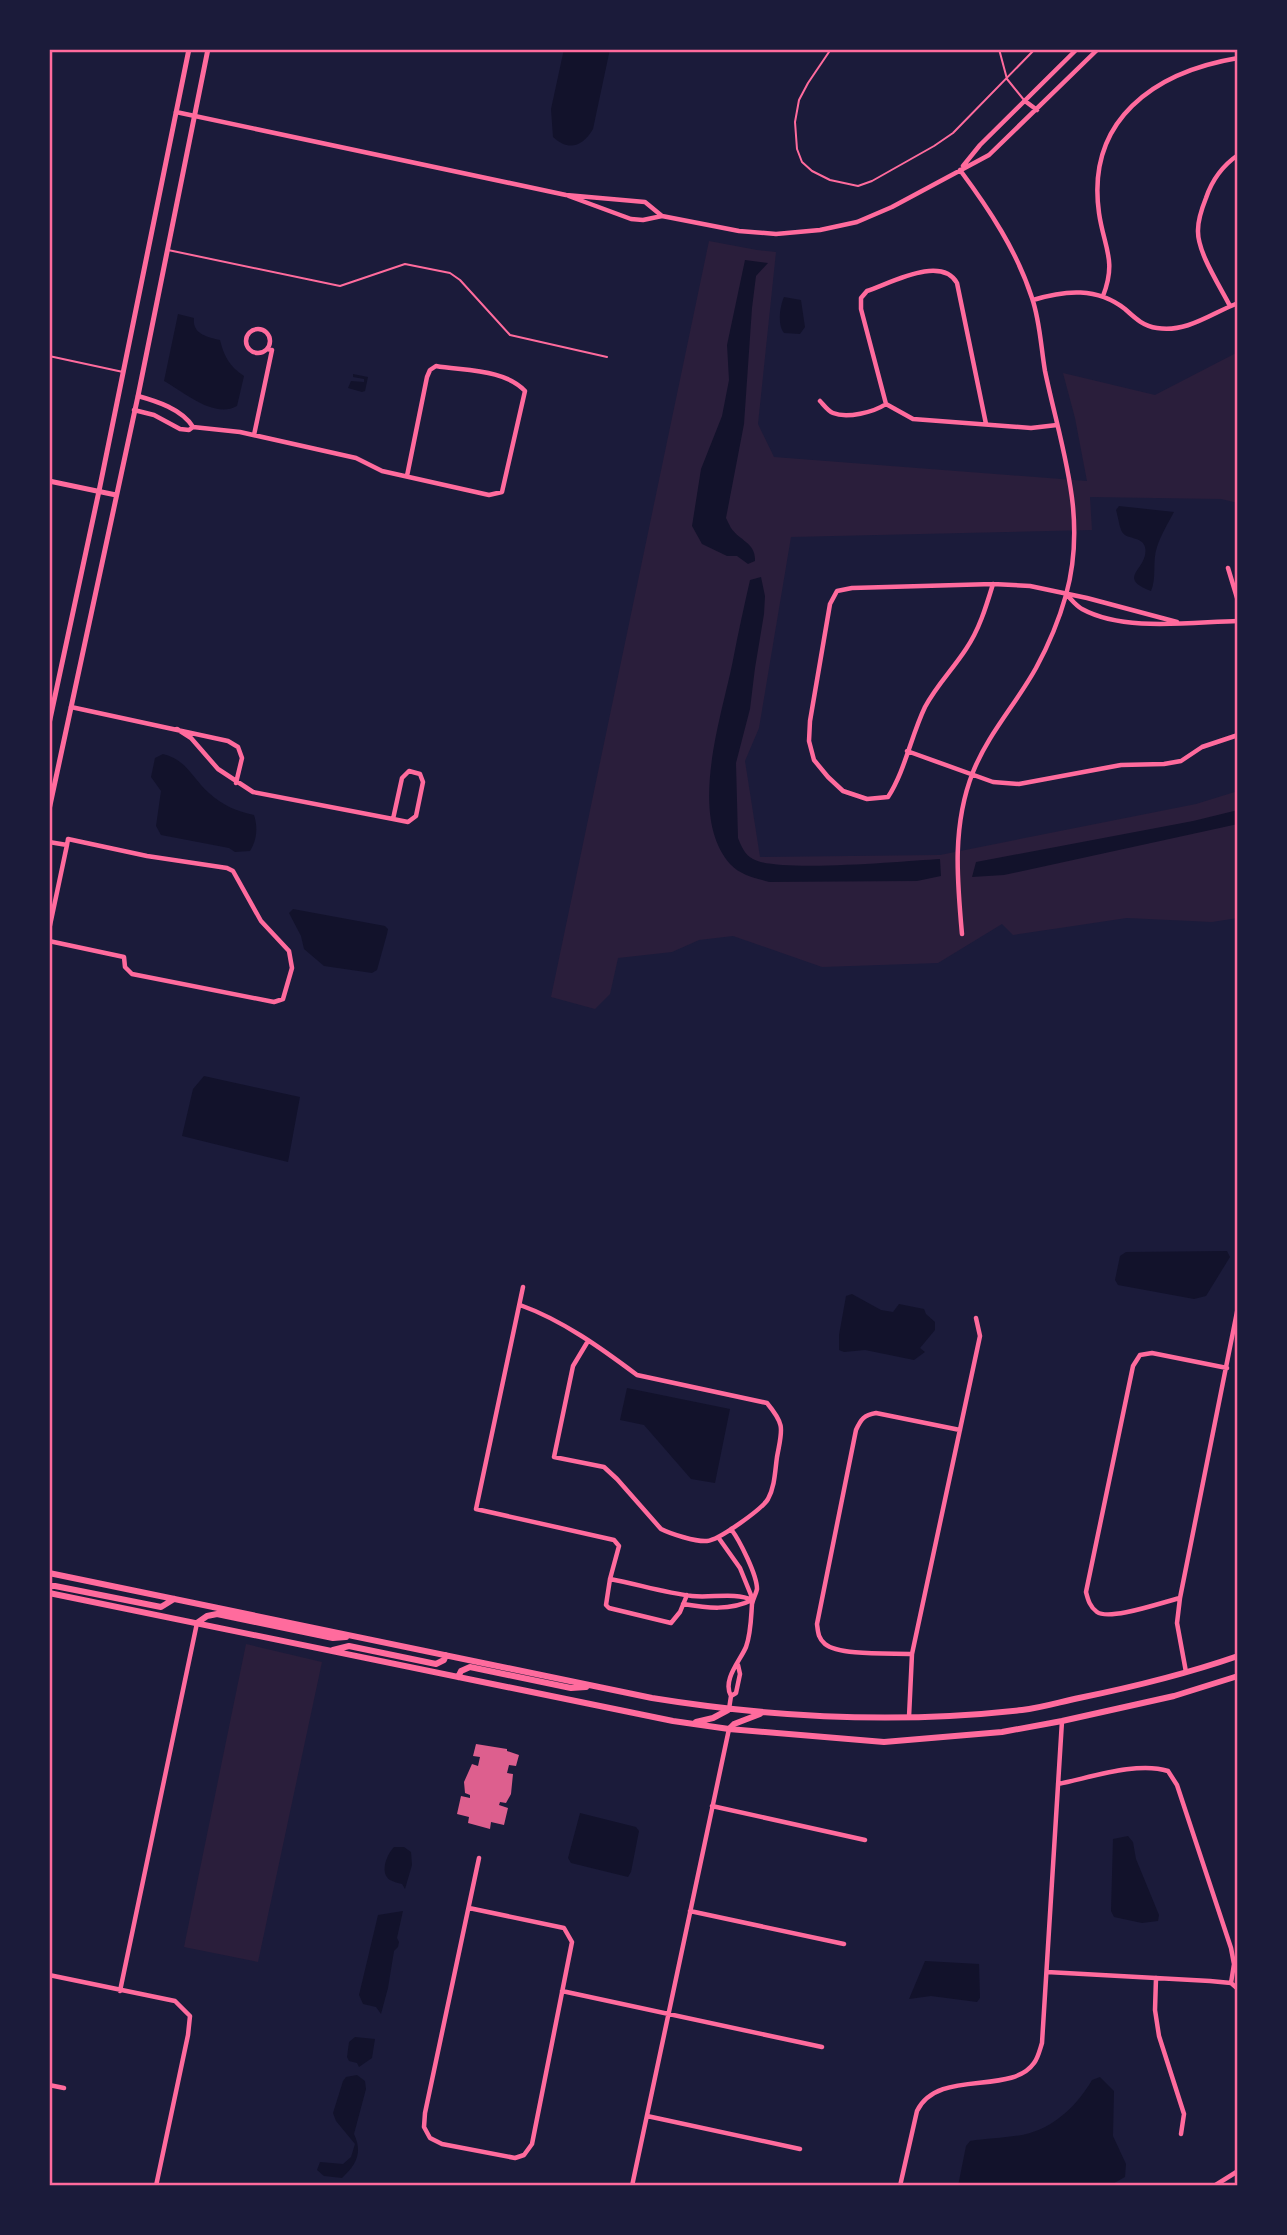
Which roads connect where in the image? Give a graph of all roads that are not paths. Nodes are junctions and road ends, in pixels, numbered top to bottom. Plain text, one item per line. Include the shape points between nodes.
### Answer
1 (189, 49) edge
2 (208, 49) edge
3 (831, 49) edge
4 (999, 49) edge
5 (1035, 49) edge
6 (1077, 49) edge
7 (1098, 49) edge
8 (1238, 58) edge
9 (1007, 79) junction
10 (1025, 101) junction
11 (1037, 110) junction
12 (176, 112) junction
13 (194, 116) junction
14 (1238, 155) edge
15 (960, 170) junction
16 (566, 195) junction
17 (662, 216) junction
18 (167, 250) junction
19 (1103, 296) junction
20 (1033, 300) junction
21 (1238, 303) edge
22 (1230, 306) junction
23 (267, 349) junction
24 (49, 356) edge
25 (607, 358) dead end
26 (124, 373) junction
27 (138, 396) junction
28 (820, 401) dead end
29 (886, 404) junction
30 (134, 410) junction
31 (986, 424) junction
32 (1057, 425) junction
33 (193, 427) junction
34 (254, 435) junction
35 (407, 476) junction
36 (49, 481) edge
37 (99, 491) junction
38 (116, 495) junction
39 (1228, 568) dead end
40 (993, 584) junction
41 (1066, 594) junction
42 (1238, 601) edge
43 (1238, 621) edge
44 (1177, 622) junction
45 (71, 707) junction
46 (49, 724) edge
47 (177, 729) junction
48 (1238, 735) edge
49 (907, 751) junction
50 (972, 774) junction
51 (236, 783) junction
52 (49, 810) edge
53 (393, 819) junction
54 (49, 842) edge
55 (67, 845) junction
56 (49, 930) edge
57 (962, 934) dead end
58 (49, 941) edge
59 (523, 1287) dead end
60 (520, 1305) junction
61 (1238, 1307) edge
62 (976, 1318) dead end
63 (588, 1341) junction
64 (1227, 1368) junction
65 (960, 1430) junction
66 (731, 1530) junction
67 (718, 1537) junction
68 (49, 1573) edge
69 (610, 1579) junction
70 (49, 1586) edge
71 (49, 1593) edge
72 (687, 1595) junction
73 (718, 1597) junction
74 (1180, 1598) junction
75 (174, 1599) junction
76 (753, 1600) junction
77 (683, 1604) junction
78 (718, 1608) junction
79 (197, 1623) junction
80 (351, 1636) junction
81 (331, 1651) junction
82 (912, 1654) junction
83 (446, 1655) junction
84 (1238, 1656) edge
85 (1186, 1673) junction
86 (1238, 1676) edge
87 (458, 1677) junction
88 (595, 1686) junction
89 (728, 1710) junction
90 (762, 1713) junction
91 (909, 1717) junction
92 (1062, 1721) junction
93 (691, 1724) junction
94 (729, 1729) junction
95 (1058, 1784) junction
96 (712, 1805) junction
97 (865, 1840) dead end
98 (479, 1858) dead end
99 (469, 1908) junction
100 (690, 1911) junction
101 (844, 1944) dead end
102 (1047, 1972) junction
103 (49, 1975) edge
104 (1156, 1978) junction
105 (1231, 1983) junction
106 (1238, 1989) edge
107 (120, 1991) junction
108 (562, 1991) junction
109 (668, 2014) junction
110 (822, 2048) dead end
111 (49, 2085) edge
112 (64, 2088) dead end
113 (647, 2116) junction
114 (1181, 2134) dead end
115 (800, 2149) dead end
116 (1238, 2171) edge
117 (156, 2186) edge
118 (632, 2186) edge
119 (900, 2186) edge
120 (1214, 2186) edge

1 - 12 street
2 - 13 street
3 - 9 lane via 799,100 797,149 812,171 858,186 953,133
4 - 9 lane
5 - 9 lane
6 - 10 street
7 - 11 street
8 - 19 street via 1189,69 1157,85 1117,122 1102,158 1098,191 1110,262
9 - 10 lane
10 - 11 street
10 - 15 street
11 - 15 street via 989,155
12 - 13 street
12 - 26 street
13 - 16 street
13 - 18 street
14 - 22 street via 1222,168 1209,189 1198,233
15 - 17 street via 892,207 857,222 820,230 738,231
15 - 20 street via 989,209
16 - 17 street via 631,219
16 - 17 street via 645,202
18 - 25 lane via 340,286 405,264 450,273 510,335
18 - 27 street
19 - 20 street via 1074,291
19 - 22 street via 1140,322 1158,328 1184,327
20 - 32 street
21 - 22 street
23 - 23 street via 270,340 266,332 248,333 250,351 259,354
23 - 34 street via 272,350
24 - 26 lane
26 - 37 street
27 - 30 street
27 - 33 street via 165,405
28 - 29 street via 833,413 851,414 875,412
29 - 31 street via 913,419
29 - 31 street via 861,298 867,291 931,269 943,270 957,284
30 - 33 street via 180,429
30 - 38 street
31 - 32 street
32 - 41 street via 1073,500 1074,545
33 - 34 street
34 - 35 street via 356,458 382,471
35 - 35 street via 489,495 502,492 525,391 495,376 436,366 430,370
36 - 37 street
37 - 38 street
37 - 46 street
38 - 45 street
39 - 42 street
40 - 41 street
40 - 49 street via 967,649 930,698
40 - 49 street via 852,588 837,592 830,604 810,721 814,760 843,791 867,799 888,797
41 - 44 street
41 - 44 street via 1080,609 1104,617 1138,623
41 - 50 street via 1035,669
43 - 44 street
45 - 47 street
45 - 52 street
47 - 51 street
47 - 51 street via 238,747 242,758
48 - 50 street via 1164,764 1121,765 1019,784
49 - 50 street
50 - 57 street via 959,817 956,861
51 - 53 street via 253,792
53 - 53 street via 408,822 416,816 423,782 420,774 409,771 402,778
54 - 55 street
55 - 56 street
55 - 58 street via 68,839 233,871 257,915 289,951 292,968 283,999 274,1002 132,974 124,957
59 - 60 street
60 - 63 street via 548,1315
60 - 69 street via 476,1509 614,1539 619,1546
61 - 64 street
62 - 65 street via 980,1336
63 - 66 street via 637,1375 766,1404 778,1417 782,1427 772,1490 766,1503
63 - 67 street via 573,1366 554,1457 604,1468 669,1533 709,1541
64 - 74 street
64 - 74 street via 1152,1353 1140,1355 1133,1366 1086,1592 1098,1613 1112,1615
65 - 82 street
65 - 82 street via 876,1413 867,1414 856,1430 818,1637 827,1646 844,1651
66 - 67 street
66 - 76 street via 754,1577
67 - 76 street via 740,1568
68 - 75 main road
69 - 72 street
69 - 77 street via 609,1608 671,1623
70 - 75 main road via 161,1607
71 - 79 main road
72 - 73 street
72 - 77 street
73 - 76 street via 739,1595
73 - 78 street
74 - 85 street via 1177,1623
75 - 80 main road
76 - 78 street
76 - 89 street via 750,1632 732,1672
77 - 78 street
79 - 80 main road via 216,1614 333,1638
79 - 81 main road
79 - 107 street
80 - 83 main road
81 - 83 main road via 349,1646 436,1664
81 - 87 main road
82 - 91 street
83 - 88 main road
84 - 85 main road
85 - 91 main road via 1023,1710
86 - 92 main road via 1174,1696
87 - 88 main road via 470,1667 571,1688
87 - 93 main road
88 - 89 main road
89 - 90 main road
89 - 93 main road
90 - 91 main road
90 - 94 main road
92 - 94 main road via 1002,1732 884,1742
92 - 95 street
93 - 94 main road
94 - 96 street
95 - 102 street
95 - 105 street via 1134,1769 1168,1771 1177,1785 1231,1948
96 - 97 street
96 - 100 street
98 - 99 street
99 - 108 street via 564,1928 572,1942
99 - 108 street via 425,2113 424,2127 430,2138 514,2158 524,2155 532,2144
100 - 101 street
100 - 109 street
102 - 104 street
102 - 119 street via 1042,2043 1034,2064 1004,2079 938,2090 922,2101
103 - 107 street
104 - 105 street
104 - 114 street via 1159,2036 1184,2114
105 - 106 street
107 - 117 street via 175,2001 190,2016
108 - 109 street
109 - 110 street
109 - 113 street
111 - 112 street
113 - 115 street
113 - 118 street
116 - 120 street

